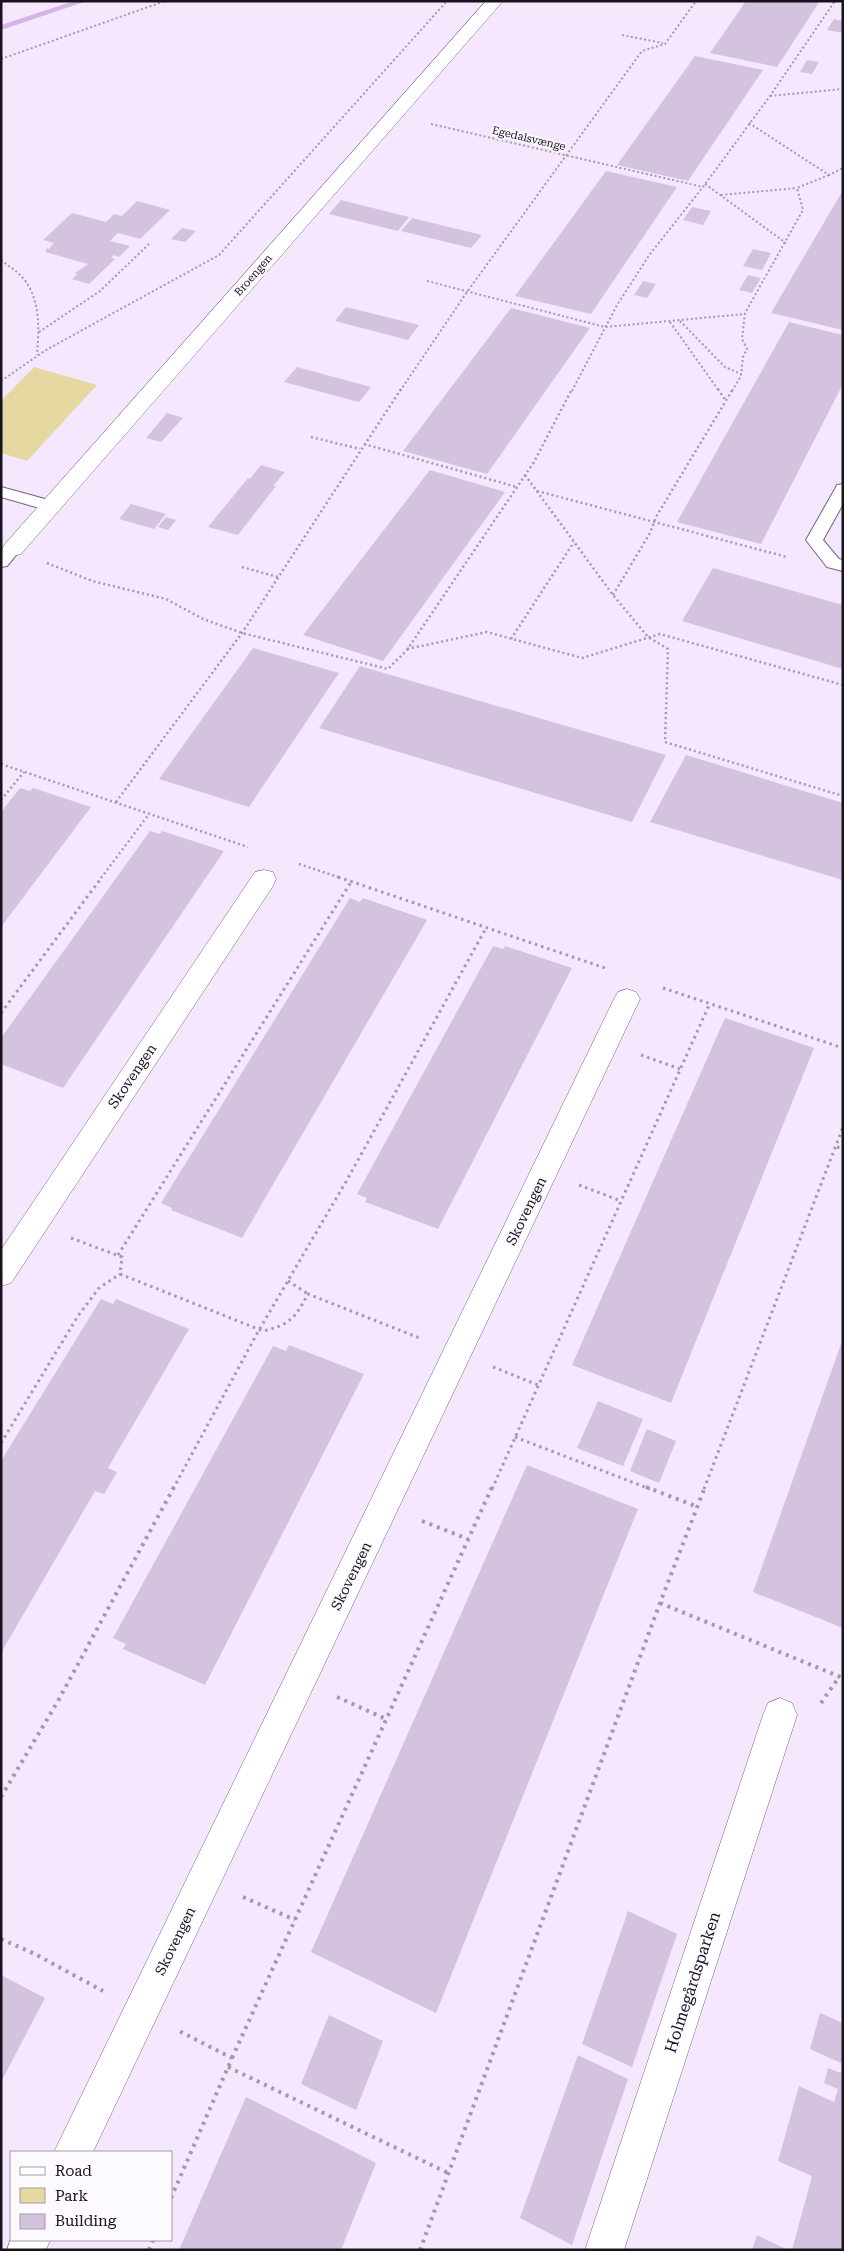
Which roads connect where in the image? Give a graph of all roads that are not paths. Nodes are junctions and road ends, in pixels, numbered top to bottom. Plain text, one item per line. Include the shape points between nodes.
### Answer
1 (495, 1) edge
2 (843, 489) edge
3 (1, 492) edge
4 (50, 506) junction
5 (7, 555) edge
6 (843, 566) edge
7 (264, 879) dead end
8 (621, 985) road end
9 (1, 1274) edge
10 (780, 1715) dead end
11 (73, 2151) edge
12 (604, 2250) edge

1 - 4 street, Broengen
2 - 6 lane via 814,540 833,563
3 - 4 lane
4 - 5 street, Broengen
7 - 9 street, Skovengen
8 - 11 street, Skovengen via 458,1353
10 - 12 street, Holmegårdsparken

